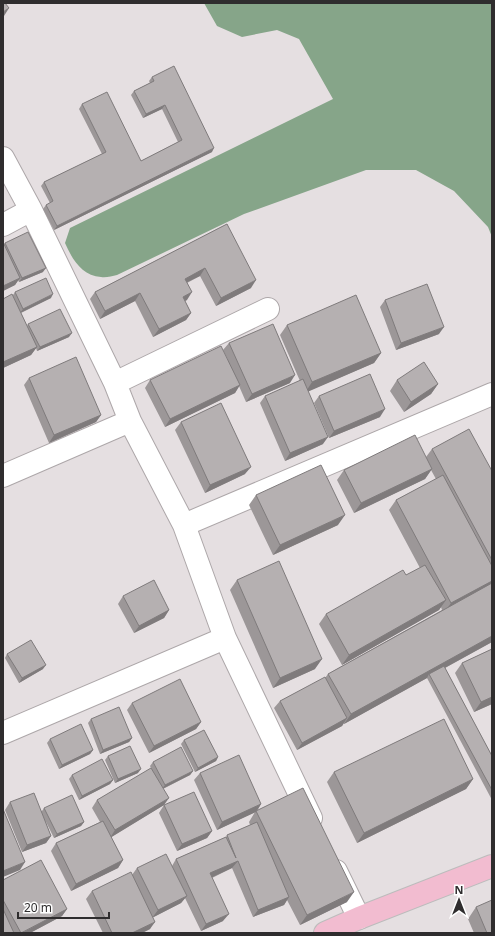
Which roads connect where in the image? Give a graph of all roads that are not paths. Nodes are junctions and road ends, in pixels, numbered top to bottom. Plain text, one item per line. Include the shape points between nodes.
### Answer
1 (3, 158) edge
2 (32, 210) junction
3 (3, 224) edge
4 (268, 309) dead end
5 (115, 383) junction
6 (492, 394) edge
7 (130, 421) junction
8 (3, 476) edge
9 (184, 526) junction
10 (225, 638) junction
11 (3, 732) edge
12 (492, 866) edge
13 (359, 918) junction
14 (324, 933) edge

1 - 2 street
2 - 3 street
2 - 5 street
4 - 5 street
5 - 7 street
6 - 9 street
7 - 8 street
7 - 9 street
9 - 10 street
10 - 11 street
10 - 13 street
12 - 13 main road
13 - 14 main road

